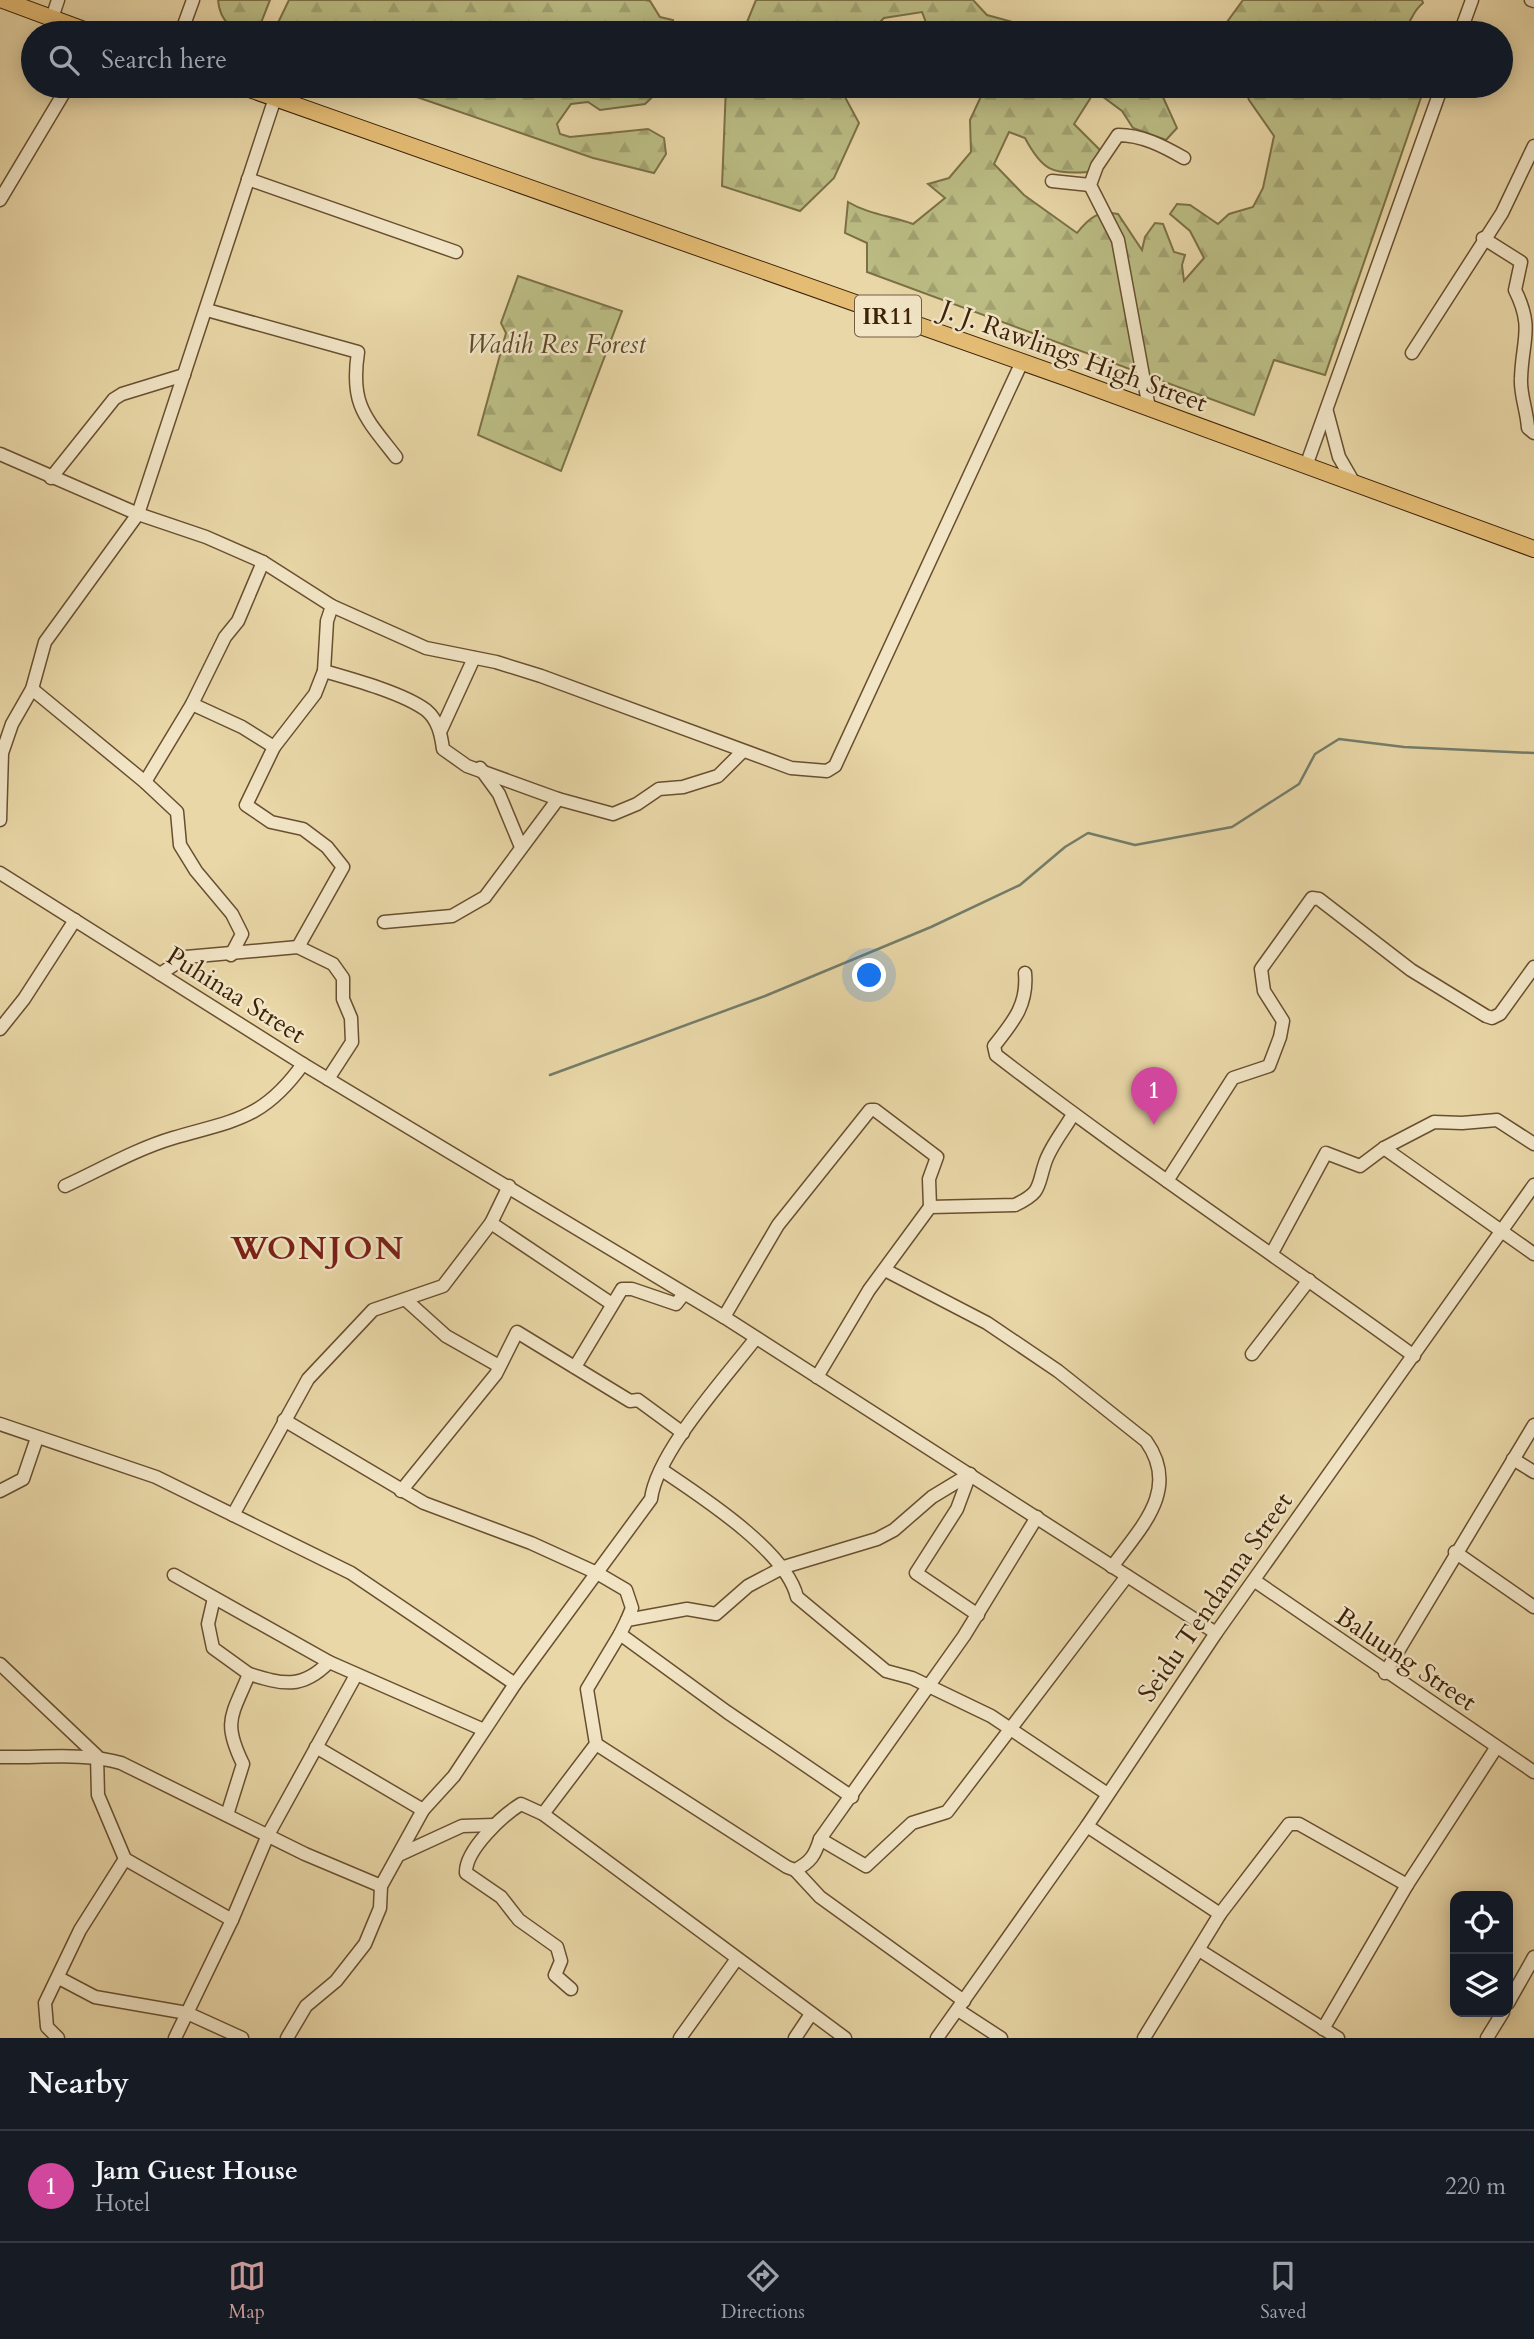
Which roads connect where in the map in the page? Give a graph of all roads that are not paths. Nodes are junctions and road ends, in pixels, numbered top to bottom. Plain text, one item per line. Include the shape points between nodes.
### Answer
1 (3, 0) edge
2 (58, 0) edge
3 (193, 0) edge
4 (1472, 0) edge
5 (52, 18) junction
6 (60, 21) edge
7 (185, 21) edge
8 (1464, 21) edge
9 (61, 98) edge
10 (275, 98) joint
11 (1438, 98) edge
12 (1534, 146) edge
13 (1184, 158) dead end
14 (248, 179) junction
15 (1052, 181) dead end
16 (1090, 185) junction
17 (0, 200) edge
18 (1483, 238) junction
19 (456, 252) dead end
20 (207, 310) junction
21 (1412, 353) dead end
22 (1021, 364) junction
23 (184, 375) junction
24 (1149, 408) junction
25 (1327, 412) junction
26 (1534, 433) edge
27 (0, 454) edge
28 (396, 457) dead end
29 (1306, 466) junction
30 (51, 478) junction
31 (1354, 483) junction
32 (138, 514) junction
33 (1534, 549) edge
34 (263, 562) junction
35 (332, 606) junction
36 (474, 658) junction
37 (324, 671) junction
38 (32, 689) junction
39 (192, 704) junction
40 (441, 730) junction
41 (274, 747) junction
42 (743, 751) junction
43 (480, 768) junction
44 (145, 782) junction
45 (558, 799) junction
46 (0, 820) edge
47 (521, 847) junction
48 (0, 873) edge
49 (75, 920) junction
50 (384, 922) dead end
51 (298, 947) junction
52 (232, 955) junction
53 (1534, 967) edge
54 (1024, 973) dead end
55 (160, 974) junction
56 (0, 1029) edge
57 (303, 1063) junction
58 (328, 1079) junction
59 (1072, 1116) junction
60 (1534, 1144) edge
61 (1384, 1148) junction
62 (1167, 1181) junction
63 (1534, 1185) edge
64 (65, 1186) dead end
65 (509, 1186) junction
66 (930, 1207) junction
67 (491, 1223) junction
68 (1500, 1232) junction
69 (1272, 1253) junction
70 (1534, 1254) edge
71 (885, 1270) junction
72 (1309, 1280) junction
73 (683, 1295) junction
74 (406, 1300) junction
75 (612, 1304) junction
76 (724, 1317) junction
77 (756, 1338) junction
78 (1252, 1354) dead end
79 (1414, 1356) junction
80 (499, 1366) junction
81 (575, 1367) junction
82 (817, 1377) junction
83 (284, 1420) junction
84 (0, 1424) edge
85 (1534, 1425) edge
86 (683, 1433) junction
87 (37, 1438) junction
88 (1513, 1459) junction
89 (662, 1470) junction
90 (1534, 1472) edge
91 (970, 1474) junction
92 (0, 1491) edge
93 (401, 1491) junction
94 (233, 1515) junction
95 (1037, 1517) junction
96 (1455, 1552) junction
97 (784, 1567) junction
98 (1112, 1567) junction
99 (597, 1573) junction
100 (174, 1575) dead end
101 (1127, 1576) junction
102 (1255, 1581) junction
103 (214, 1598) junction
104 (1534, 1607) edge
105 (978, 1615) junction
106 (627, 1620) junction
107 (620, 1633) junction
108 (1216, 1633) junction
109 (329, 1662) junction
110 (0, 1664) edge
111 (1385, 1673) junction
112 (249, 1674) junction
113 (356, 1675) junction
114 (516, 1684) junction
115 (928, 1686) junction
116 (1009, 1727) junction
117 (484, 1730) junction
118 (596, 1744) junction
119 (316, 1746) junction
120 (1496, 1748) junction
121 (96, 1756) junction
122 (0, 1757) edge
123 (1534, 1772) edge
124 (1106, 1793) junction
125 (852, 1797) junction
126 (424, 1810) junction
127 (543, 1814) junction
128 (227, 1815) junction
129 (494, 1825) junction
130 (1087, 1826) junction
131 (268, 1835) junction
132 (820, 1839) junction
133 (401, 1854) junction
134 (125, 1859) junction
135 (795, 1870) junction
136 (1407, 1885) junction
137 (381, 1886) junction
138 (1220, 1914) junction
139 (232, 1920) junction
140 (1199, 1950) junction
141 (1534, 1957) edge
142 (736, 1959) junction
143 (59, 1978) junction
144 (571, 1989) dead end
145 (1513, 1994) edge
146 (961, 2006) junction
147 (187, 2013) junction
148 (811, 2014) junction
149 (1500, 2017) edge
150 (1323, 2029) junction
151 (58, 2038) edge
152 (175, 2038) edge
153 (242, 2038) edge
154 (287, 2038) edge
155 (680, 2038) edge
156 (795, 2038) edge
157 (845, 2038) edge
158 (937, 2038) edge
159 (1001, 2038) edge
160 (1143, 2038) edge
161 (1338, 2038) edge
162 (1487, 2038) edge

1 - 5 main road
2 - 5 street
3 - 7 street
4 - 8 street
5 - 6 main road
9 - 17 street
10 - 14 street
10 - 22 main road, J. J. Rawlings High Street / IR11
11 - 25 street
12 - 18 street via 1502,214
13 - 16 street via 1133,135 1118,135
14 - 19 street
14 - 20 street
15 - 16 street
16 - 24 street via 1118,240
18 - 21 street
18 - 26 street via 1521,262 1515,289 1528,327 1520,380 1528,428
20 - 23 street
20 - 28 street via 358,352 354,376 359,407
22 - 24 main road, J. J. Rawlings High Street / IR11
22 - 42 street via 835,766 827,771 791,768
23 - 30 street via 114,399
23 - 32 street
24 - 29 main road, J. J. Rawlings High Street / IR11
25 - 29 street
25 - 31 street via 1339,457
27 - 30 street
29 - 31 main road, J. J. Rawlings High Street / IR11
30 - 32 street
31 - 33 main road, J. J. Rawlings High Street / IR11
32 - 34 street
32 - 38 street via 46,642
34 - 35 street
34 - 39 street via 250,597
35 - 36 street via 426,648
35 - 37 street
36 - 40 street
36 - 42 street via 623,703
37 - 40 street via 426,710
37 - 41 street via 316,694
38 - 44 street
38 - 46 street via 2,753
39 - 41 street
39 - 44 street
40 - 43 street via 443,749 467,766
41 - 51 street via 246,805 271,822 303,829 343,867
42 - 45 street via 718,776 659,789 613,814
43 - 45 street
43 - 47 street via 499,794
44 - 52 street via 177,813 180,845 237,924 242,934
45 - 47 street
47 - 50 street via 485,897 461,913
48 - 49 street, Puhinaa Street
49 - 55 street, Puhinaa Street
49 - 56 street
51 - 52 street
51 - 58 street via 333,964 343,978 352,1042
52 - 55 street via 186,957
53 - 62 street via 1500,1014 1492,1018 1411,970 1320,899 1312,898 1261,969 1264,991 1283,1021 1269,1066 1233,1078
54 - 59 street via 1026,992 1020,1012 994,1046 996,1055
55 - 57 street, Puhinaa Street
57 - 58 street, Puhinaa Street
57 - 64 street via 284,1090 256,1112 172,1139
58 - 65 street, Puhinaa Street
59 - 62 street
59 - 66 street via 1045,1163 1039,1187 1025,1200 1015,1205
60 - 61 street via 1503,1123 1490,1120 1434,1122
61 - 68 street
61 - 69 street via 1360,1166 1325,1153
62 - 69 street
63 - 68 street, Seidu Tendanna Street
65 - 67 street
65 - 73 street, Puhinaa Street
66 - 71 street
66 - 76 street via 929,1179 937,1157 870,1110 778,1225
67 - 74 street via 443,1286
67 - 75 street
68 - 70 street
68 - 79 street, Seidu Tendanna Street
69 - 72 street
71 - 82 street
71 - 98 street via 987,1323 1058,1371 1146,1441 1155,1453 1161,1478 1154,1509
72 - 78 street
72 - 79 street
73 - 75 street via 676,1304 622,1289
73 - 76 street, Puhinaa Street
74 - 80 street via 446,1336
74 - 83 street via 373,1310 308,1379
75 - 81 street
76 - 77 street, Puhinaa Street
77 - 82 street, Puhinaa Street
77 - 86 street
79 - 102 street, Seidu Tendanna Street
80 - 81 street via 517,1332
80 - 93 street
81 - 86 street via 630,1401 638,1400
82 - 91 street, Puhinaa Street
83 - 93 street
83 - 94 street
84 - 87 street
85 - 88 street
86 - 89 street
87 - 92 street via 23,1479
87 - 94 street via 156,1477
88 - 90 street
88 - 96 street
89 - 97 street via 737,1522
89 - 99 street via 651,1499
91 - 95 street, Puhinaa Street
91 - 97 street via 877,1539
91 - 105 street via 957,1509 916,1573
93 - 99 street
94 - 114 street via 351,1573
95 - 98 street, Puhinaa Street
95 - 105 street
96 - 104 street
96 - 111 street
97 - 106 street via 748,1586 716,1614 687,1609
97 - 115 street via 797,1597 857,1648 886,1671
98 - 101 street, Puhinaa Street
99 - 106 street via 626,1590 632,1608
99 - 114 street
100 - 103 street
101 - 108 street, Puhinaa Street
101 - 116 street
102 - 108 street, Seidu Tendanna Street
102 - 111 street, Baluung Street
103 - 109 street
103 - 112 street via 208,1625 213,1648
105 - 115 street
106 - 107 street
107 - 118 street via 587,1689
107 - 125 street
108 - 124 street, Seidu Tendanna Street
109 - 112 street via 318,1674 283,1685
109 - 113 street
110 - 121 street
111 - 120 street, Baluung Street
112 - 128 street via 229,1736 243,1764
113 - 117 street
113 - 119 street
114 - 117 street
115 - 116 street
115 - 125 street
116 - 124 street
116 - 132 street via 947,1812 912,1823 866,1866
117 - 126 street via 454,1776
118 - 127 street
118 - 135 street
119 - 126 street
119 - 131 street
120 - 123 street, Baluung Street
120 - 136 street
121 - 122 street
121 - 128 street via 121,1762
121 - 134 street via 98,1796
124 - 130 street, Seidu Tendanna Street
125 - 132 street
126 - 133 street
127 - 129 street via 521,1804
127 - 142 street
128 - 131 street
129 - 133 street via 462,1826
129 - 144 street via 466,1865 466,1873 557,1947 561,1961 555,1975
130 - 138 street
130 - 146 street, Seidu Tendanna Street
131 - 137 street
131 - 139 street
132 - 135 street via 813,1859
133 - 137 street
134 - 139 street
134 - 143 street via 80,1930
135 - 146 street via 820,1897
136 - 138 street via 1299,1824 1289,1824
136 - 150 street
137 - 154 street via 380,1908 365,1944 336,1981 306,2006
138 - 140 street
139 - 147 street
140 - 150 street
140 - 160 street
141 - 145 street
142 - 148 street
142 - 155 street
143 - 147 street via 95,1997
143 - 151 street via 45,2003 47,2027
146 - 158 street, Seidu Tendanna Street
146 - 159 street
147 - 152 street
147 - 153 street
148 - 156 street
148 - 157 street
149 - 162 street
150 - 161 street

